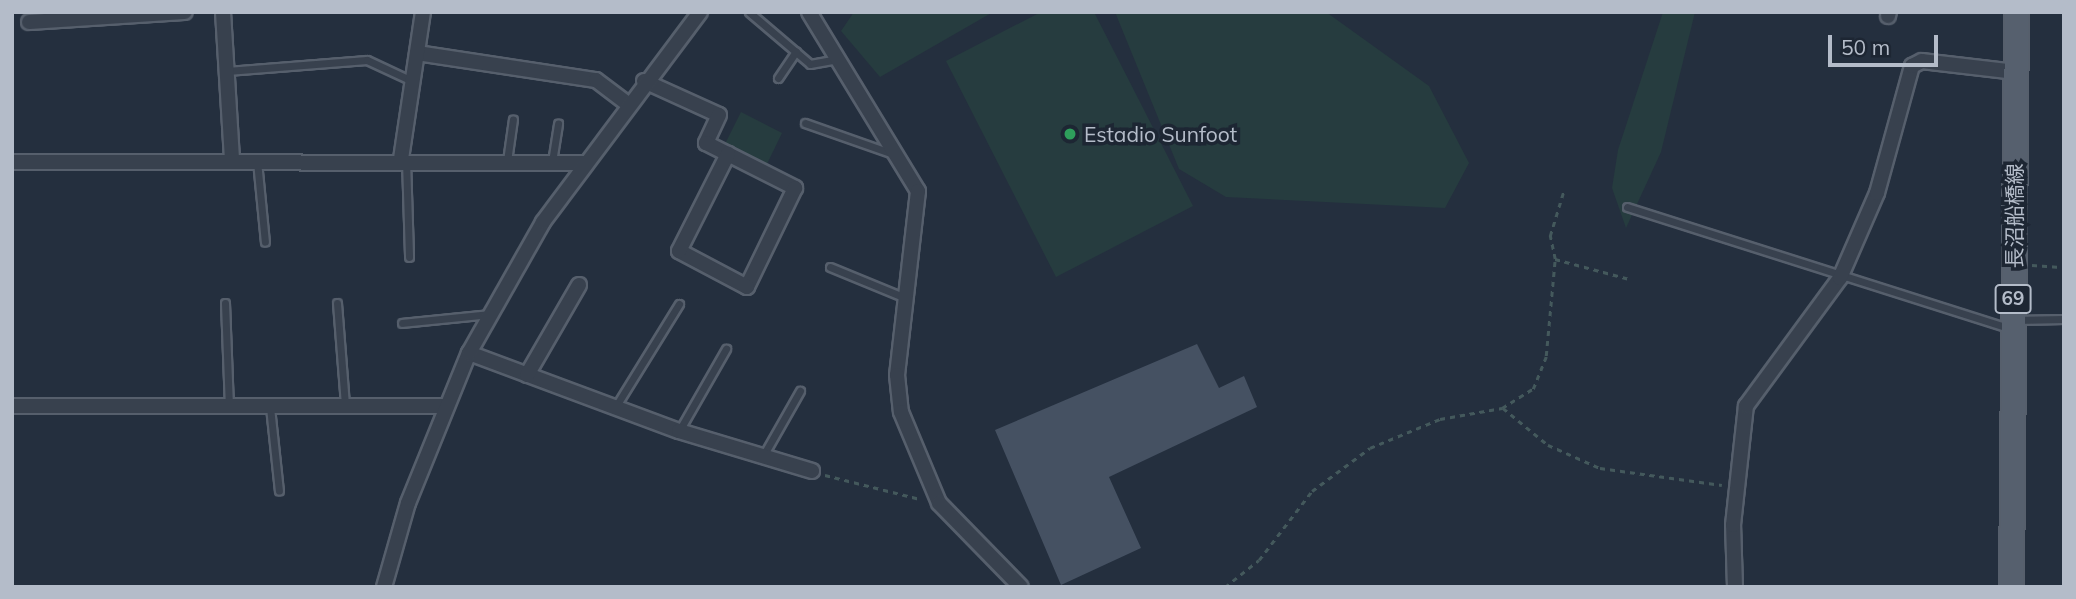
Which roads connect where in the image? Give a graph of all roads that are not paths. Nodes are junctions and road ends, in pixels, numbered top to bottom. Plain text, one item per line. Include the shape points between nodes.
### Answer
1 (185, 12) edge
2 (223, 12) edge
3 (423, 12) edge
4 (700, 12) edge
5 (749, 12) edge
6 (809, 12) edge
7 (2016, 12) edge
8 (29, 22) dead end
9 (796, 51) junction
10 (417, 52) junction
11 (838, 59) junction
12 (227, 71) junction
13 (2015, 72) junction
14 (778, 78) dead end
15 (413, 81) junction
16 (645, 81) junction
17 (628, 104) junction
18 (513, 119) dead end
19 (558, 123) dead end
20 (806, 123) dead end
21 (728, 154) junction
22 (894, 154) junction
23 (403, 159) junction
24 (232, 160) junction
25 (257, 160) junction
26 (507, 161) junction
27 (12, 162) edge
28 (552, 162) junction
29 (586, 163) junction
30 (1627, 207) dead end
31 (265, 242) dead end
32 (409, 257) dead end
33 (830, 267) dead end
34 (1840, 278) junction
35 (579, 285) dead end
36 (904, 297) junction
37 (225, 303) dead end
38 (337, 303) dead end
39 (679, 304) dead end
40 (491, 314) junction
41 (2064, 319) edge
42 (402, 323) dead end
43 (2013, 325) junction
44 (726, 349) dead end
45 (469, 353) junction
46 (527, 375) junction
47 (800, 391) dead end
48 (12, 406) edge
49 (229, 406) junction
50 (270, 406) junction
51 (345, 406) junction
52 (444, 406) junction
53 (615, 406) junction
54 (678, 432) junction
55 (763, 457) junction
56 (811, 471) road end
57 (279, 491) dead end
58 (384, 587) edge
59 (1021, 587) edge
60 (1735, 587) edge
61 (2011, 587) edge

1 - 8 street
2 - 12 street
3 - 10 street
4 - 16 street
5 - 9 lane
6 - 11 street
7 - 13 main road, 長沼船橋線 / 69
9 - 11 lane via 810,64
9 - 14 lane
10 - 15 street
10 - 17 street via 596,80
11 - 22 street
12 - 15 lane via 366,60
12 - 24 street
13 - 34 street via 1922,61 1912,66 1877,193
13 - 43 main road, 長沼船橋線 / 69
15 - 23 street
16 - 17 street
16 - 21 street via 719,115 706,143
17 - 29 street
18 - 26 lane
19 - 28 lane
20 - 22 lane
21 - 21 street via 679,251 747,288 795,188
22 - 36 street via 918,191
23 - 25 street
23 - 26 street
23 - 32 lane
24 - 25 street
24 - 27 street
25 - 31 lane
26 - 28 street
28 - 29 street
29 - 40 street
30 - 34 lane
33 - 36 lane
34 - 43 lane
34 - 60 street via 1746,406 1736,485
35 - 46 street
36 - 59 street via 898,398 939,503
37 - 49 lane
38 - 51 lane
39 - 53 lane
40 - 42 lane
40 - 45 street
41 - 43 lane
43 - 61 main road, 長沼船橋線 / 69
44 - 54 lane
45 - 46 street
45 - 52 street
46 - 53 street
47 - 55 lane
48 - 49 street
49 - 50 street
50 - 51 street
50 - 57 lane
51 - 52 street
52 - 58 street
53 - 54 street
54 - 55 street
55 - 56 street

